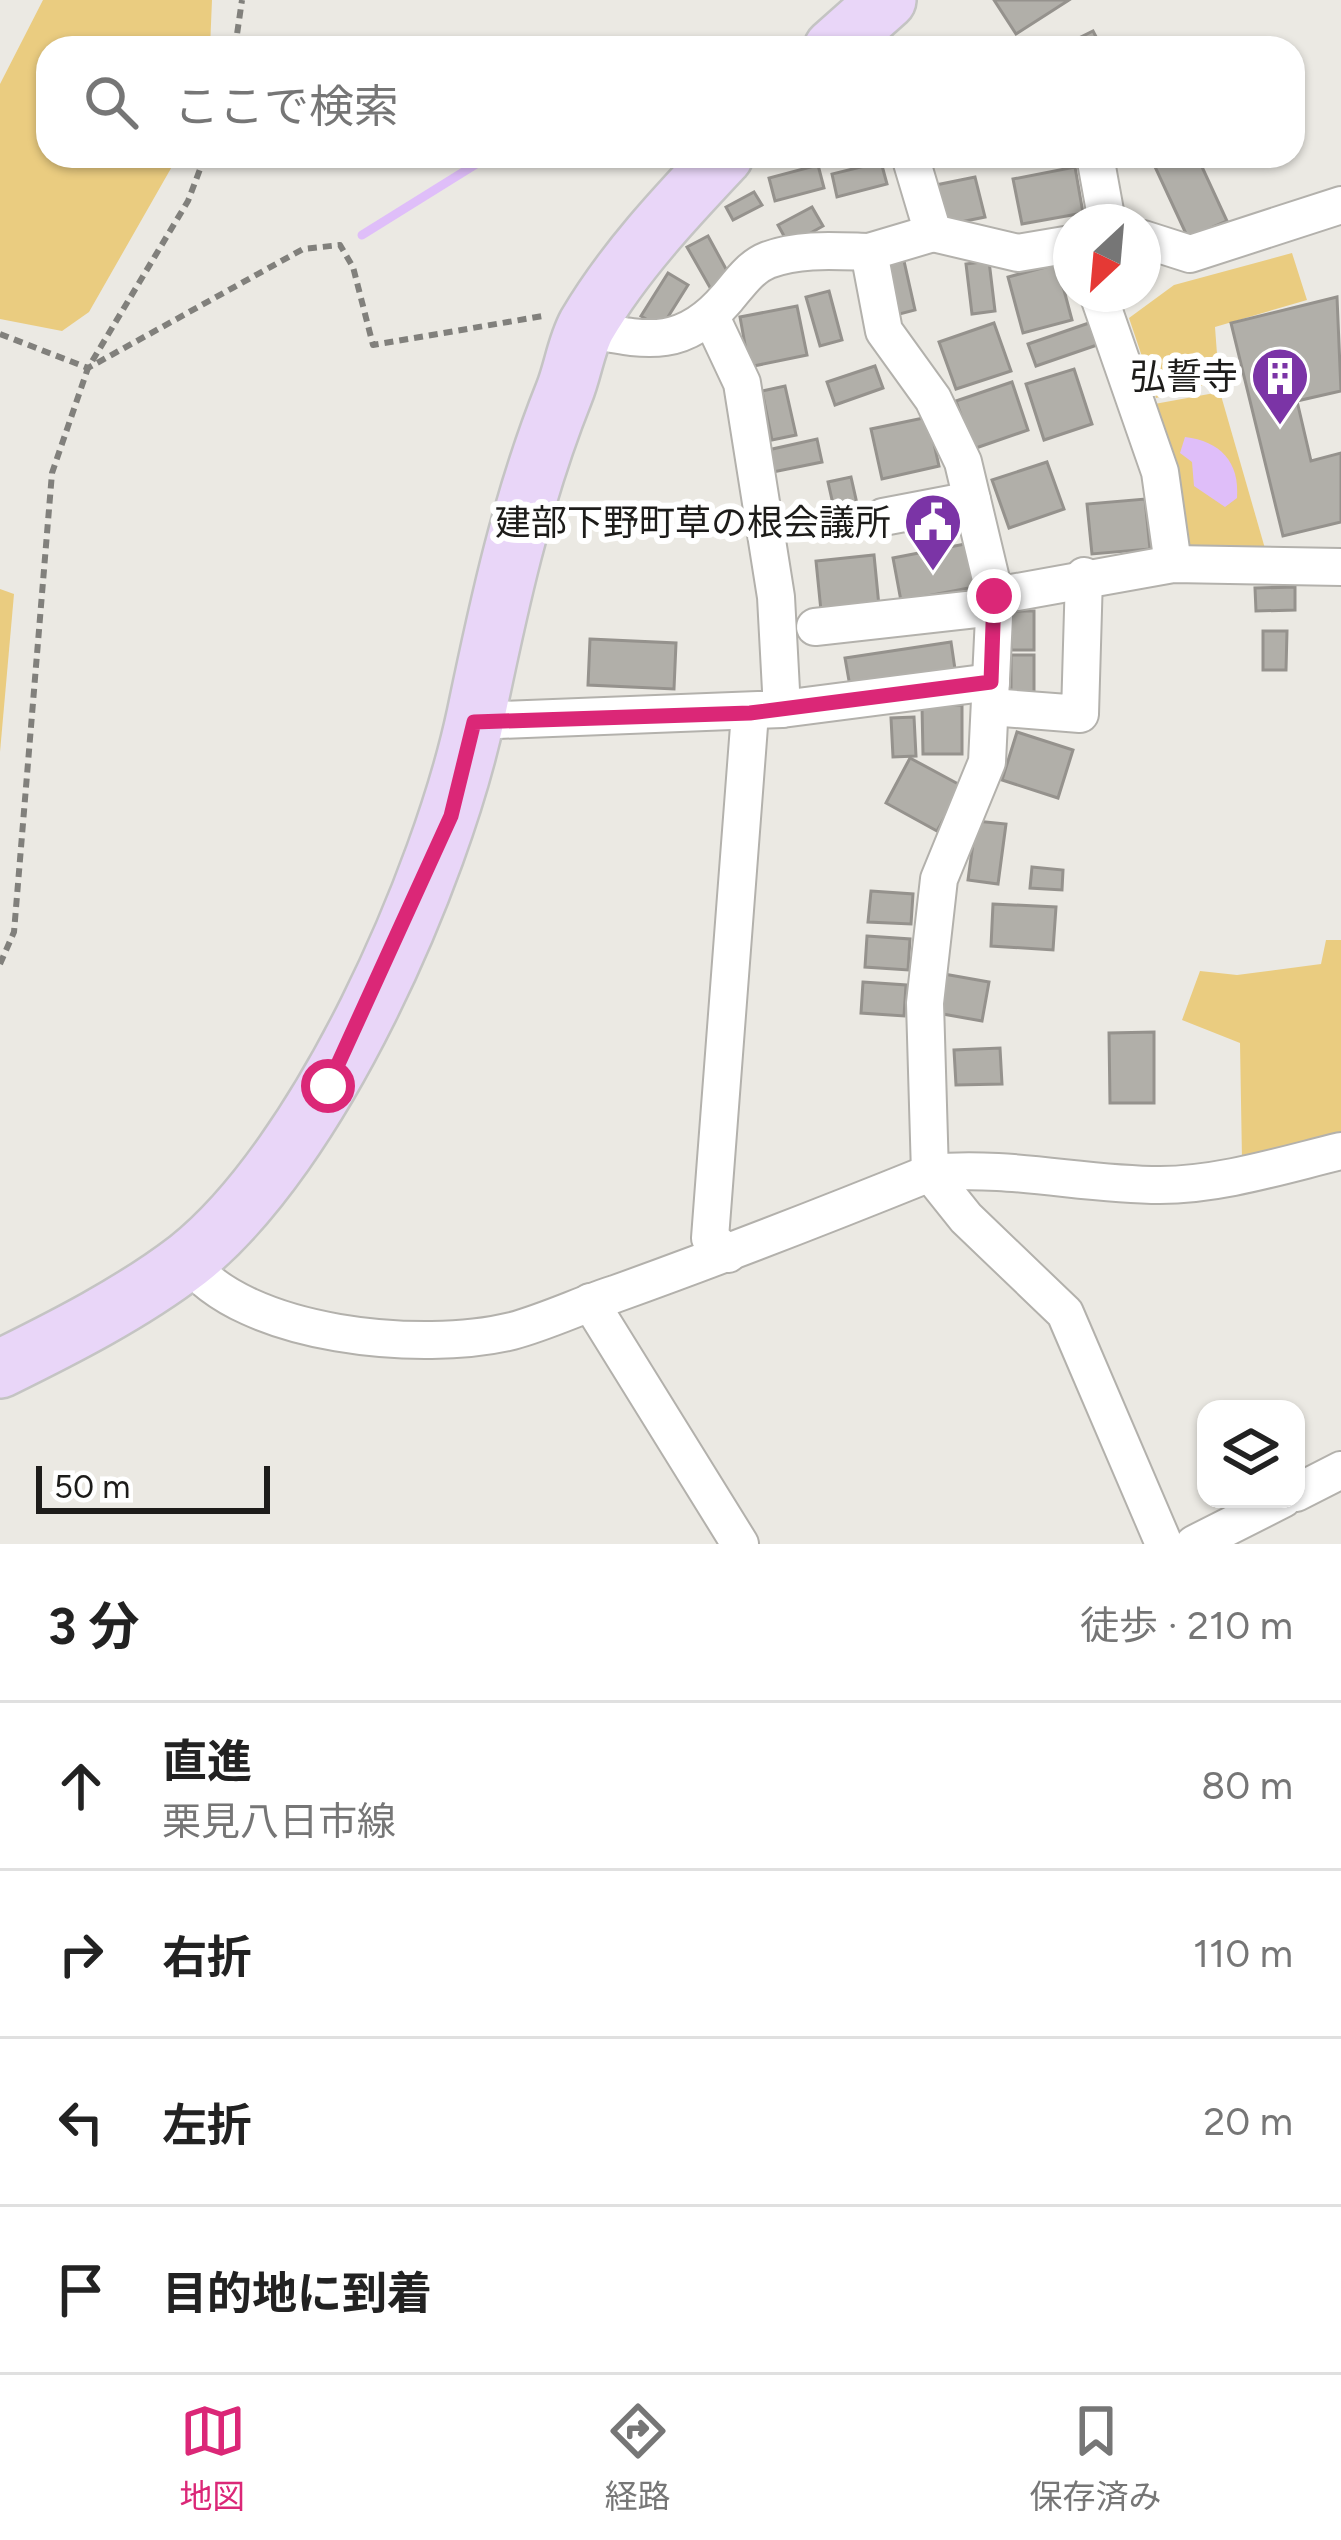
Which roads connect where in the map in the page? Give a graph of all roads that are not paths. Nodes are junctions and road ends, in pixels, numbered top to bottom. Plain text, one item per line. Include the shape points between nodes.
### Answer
1 (713, 168) edge
2 (914, 168) edge
3 (1097, 168) edge
4 (1104, 204) edge
5 (1341, 205) edge
6 (933, 233) junction
7 (1161, 245) edge
8 (1053, 247) edge
9 (869, 252) junction
10 (1103, 312) edge
11 (711, 316) junction
12 (585, 329) junction
13 (972, 500) junction
14 (883, 518) dead end
15 (1173, 564) junction
16 (1341, 567) edge
17 (1084, 576) junction
18 (994, 602) junction
19 (815, 627) dead end
20 (991, 695) junction
21 (766, 711) junction
22 (474, 722) junction
23 (1341, 1151) edge
24 (930, 1173) junction
25 (728, 1254) junction
26 (187, 1260) junction
27 (590, 1302) junction
28 (0, 1369) edge
29 (1341, 1470) edge
30 (1305, 1488) edge
31 (1265, 1508) edge
32 (740, 1544) edge
33 (1164, 1544) edge
34 (1194, 1544) edge

1 - 12 main road via 624,270
2 - 6 street
3 - 4 street
5 - 7 street via 1190,254
6 - 8 street via 1018,253
6 - 9 street
9 - 11 street via 818,250 768,260
9 - 13 street via 884,331 933,399
10 - 15 street via 1160,472
11 - 12 street via 652,342
11 - 21 street via 746,404 776,597
12 - 22 main road via 504,574
13 - 14 street
13 - 18 street
15 - 16 street
15 - 17 street
17 - 18 street
17 - 20 street via 1080,714
18 - 19 street
18 - 20 street
20 - 21 street
20 - 24 street via 987,762 939,879 925,1003
21 - 22 street
21 - 25 street via 710,1238
22 - 26 main road via 451,816 328,1086 272,1172
23 - 24 street via 1163,1185 976,1169
24 - 25 street
24 - 33 street via 1065,1313
25 - 27 street
26 - 27 street via 205,1285 265,1315 403,1339 509,1332
26 - 28 main road
27 - 32 street
29 - 30 street
31 - 34 street

